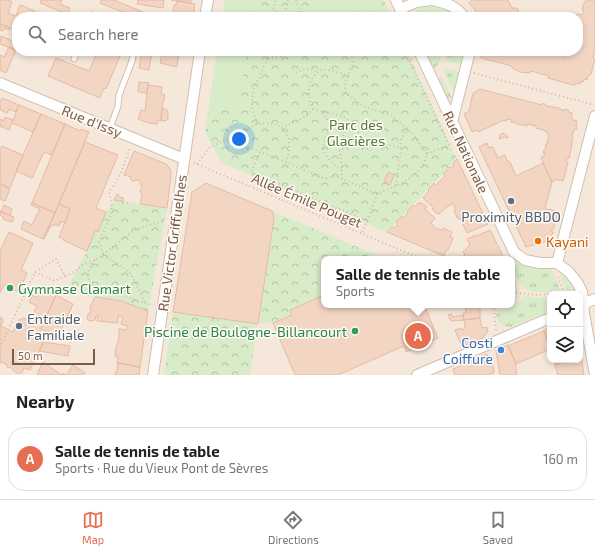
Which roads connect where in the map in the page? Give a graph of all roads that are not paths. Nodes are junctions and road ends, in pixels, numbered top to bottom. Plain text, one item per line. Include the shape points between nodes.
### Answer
1 (208, 0) edge
2 (431, 0) edge
3 (400, 9) edge
4 (206, 12) edge
5 (460, 12) edge
6 (75, 56) edge
7 (133, 56) edge
8 (199, 56) edge
9 (421, 56) edge
10 (469, 56) edge
11 (74, 59) dead end
12 (0, 83) edge
13 (595, 116) edge
14 (452, 122) junction
15 (110, 128) junction
16 (184, 159) junction
17 (557, 267) junction
18 (582, 291) edge
19 (595, 299) edge
20 (583, 305) edge
21 (583, 310) edge
22 (547, 319) edge
23 (153, 375) edge
24 (417, 375) edge
25 (595, 375) edge

1 - 4 street
2 - 3 street
2 - 5 street via 447,3
6 - 11 lane
7 - 15 lane
8 - 16 street, Rue Victor Griffuelhes
9 - 14 street, Rue Nationale
10 - 14 street
12 - 15 street, Rue d'Issy
13 - 17 street
14 - 17 street, Rue Nationale via 514,252 526,260
15 - 16 street, Rue d'Issy
16 - 23 street, Rue Victor Griffuelhes
17 - 18 street via 568,272
19 - 20 street
21 - 25 street
22 - 24 street

